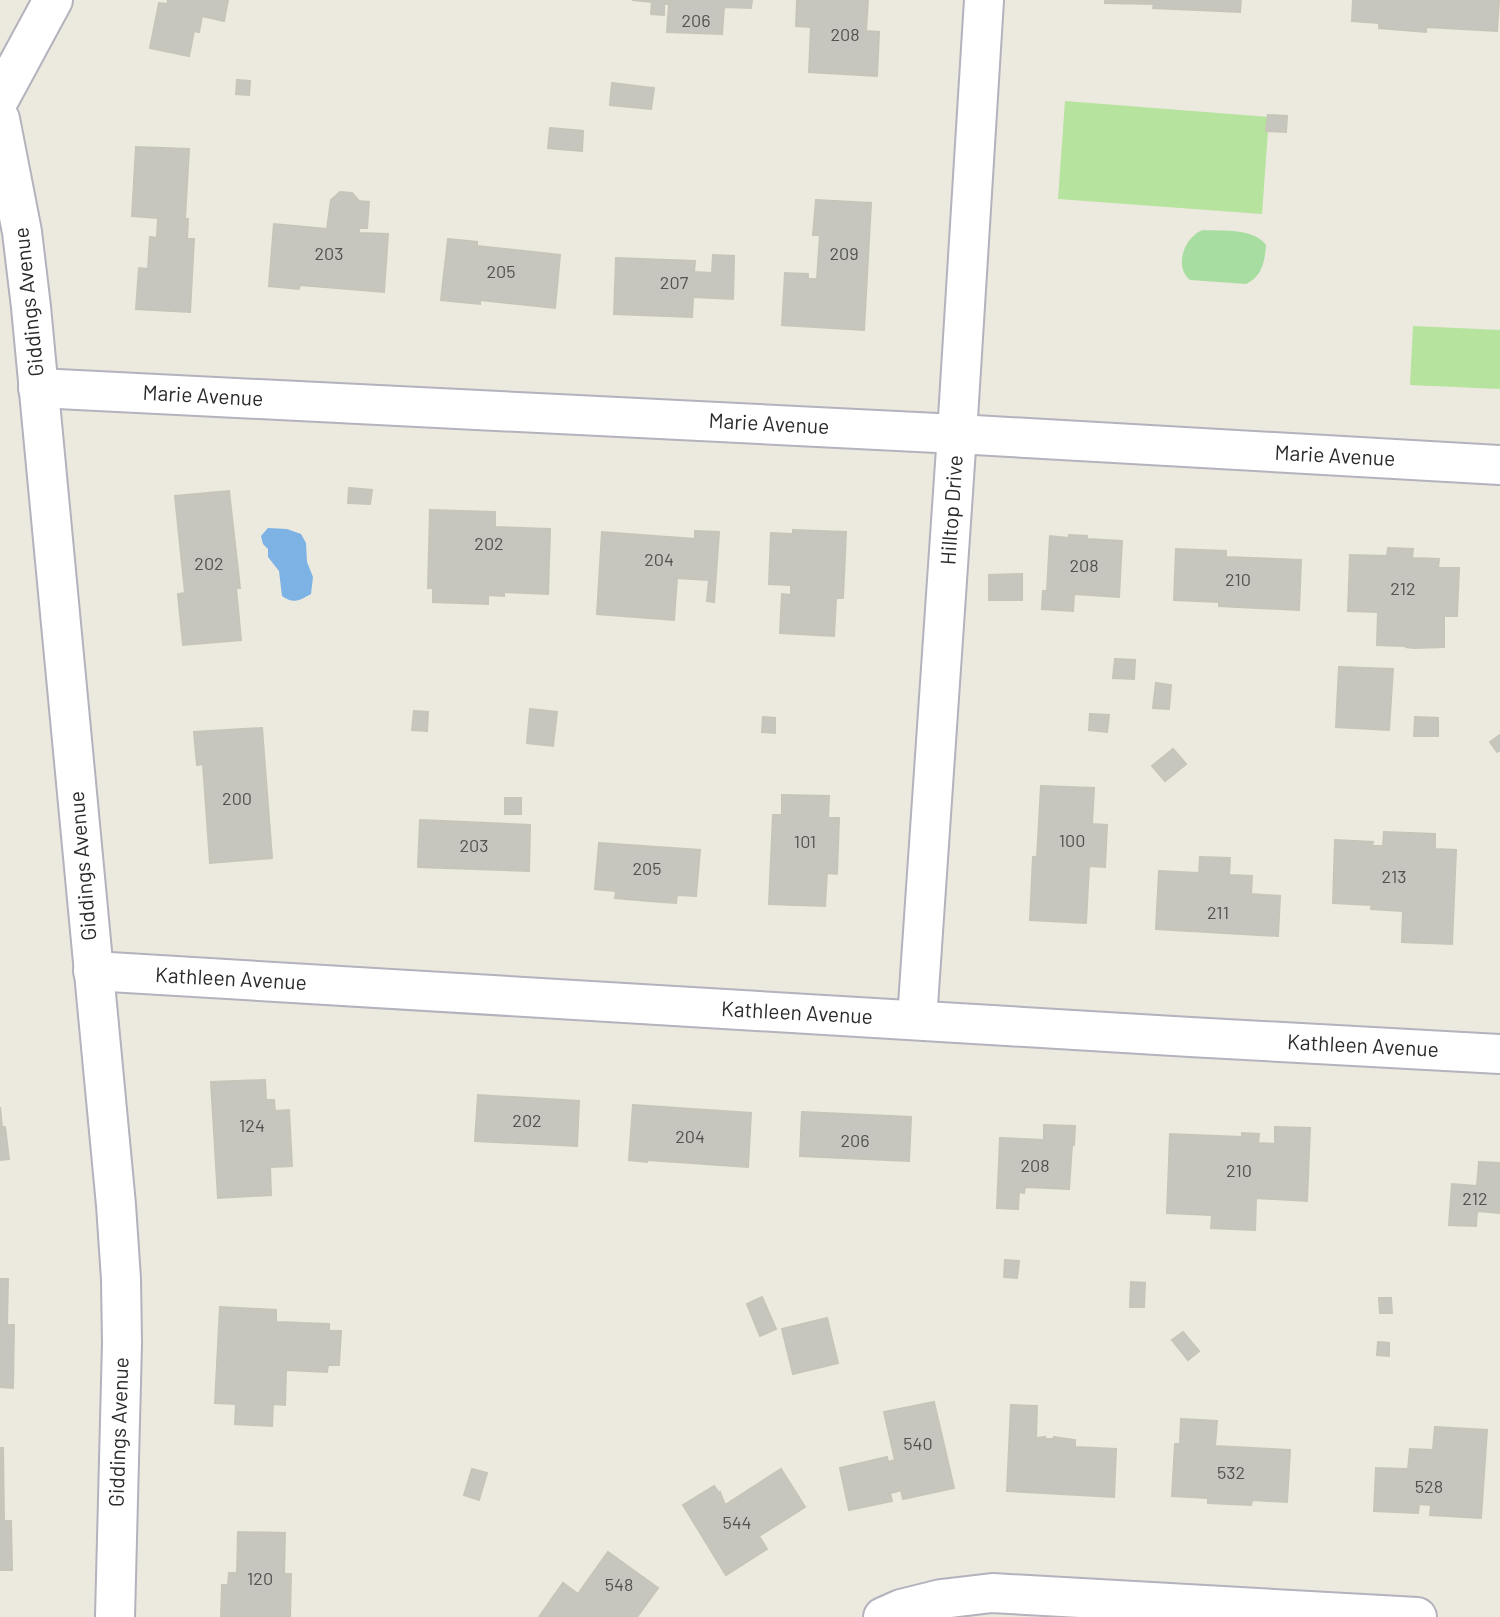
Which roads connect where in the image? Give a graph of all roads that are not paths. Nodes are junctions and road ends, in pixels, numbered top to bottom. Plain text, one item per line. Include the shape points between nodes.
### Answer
1 (52, 0) edge
2 (984, 0) edge
3 (0, 98) edge
4 (0, 119) edge
5 (38, 388) junction
6 (957, 434) junction
7 (1500, 465) edge
8 (93, 971) junction
9 (917, 1020) junction
10 (1500, 1054) edge
11 (115, 1617) edge
12 (883, 1617) edge
13 (1417, 1617) edge

1 - 3 street
2 - 6 street, Hilltop Drive
4 - 5 street, Giddings Avenue via 22,232
5 - 6 street, Marie Avenue
5 - 8 street, Giddings Avenue
6 - 7 street, Marie Avenue
6 - 9 street, Hilltop Drive
8 - 9 street, Kathleen Avenue
8 - 11 street, Giddings Avenue via 121,1279
9 - 10 street, Kathleen Avenue
12 - 13 street via 941,1599 992,1593

